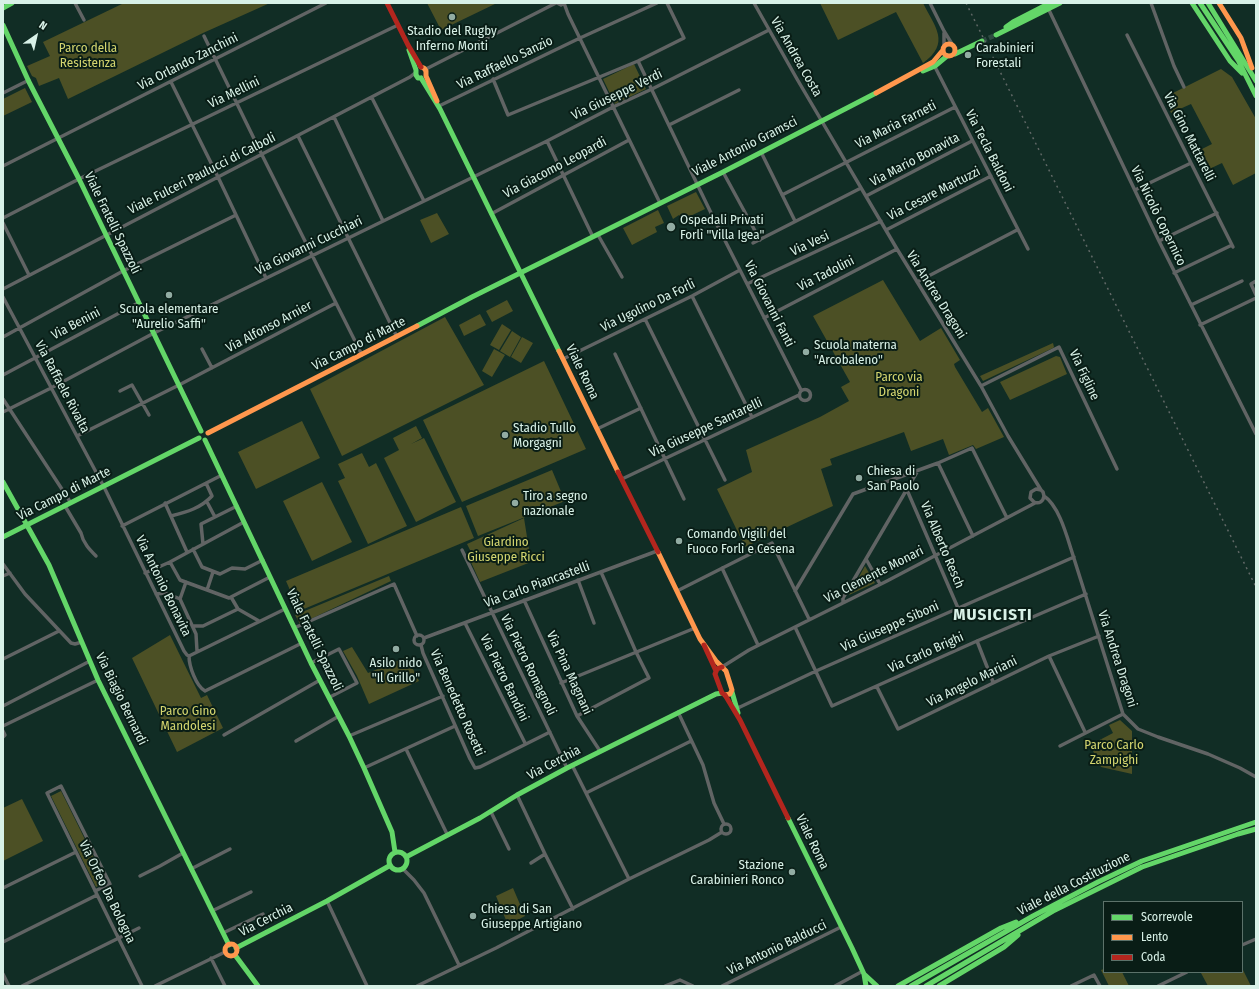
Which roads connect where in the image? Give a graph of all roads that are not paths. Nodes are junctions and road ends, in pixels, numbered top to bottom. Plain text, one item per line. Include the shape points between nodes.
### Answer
1 (12, 3) edge
2 (75, 3) edge
3 (326, 3) edge
4 (387, 3) edge
5 (559, 3) edge
6 (657, 3) edge
7 (667, 3) edge
8 (754, 3) edge
9 (930, 3) edge
10 (1060, 3) edge
11 (1151, 3) edge
12 (1192, 3) edge
13 (1200, 3) edge
14 (1208, 3) edge
15 (1218, 3) edge
16 (1048, 6) edge
17 (3, 8) edge
18 (84, 20) dead end
19 (3, 25) edge
20 (398, 26) junction
21 (769, 30) junction
22 (944, 31) junction
23 (1127, 35) dead end
24 (204, 36) dead end
25 (580, 38) junction
26 (982, 41) tunnel mouth
27 (954, 46) junction
28 (969, 47) junction
29 (943, 48) junction
30 (955, 54) junction
31 (947, 56) junction
32 (216, 59) junction
33 (638, 61) junction
34 (934, 64) junction
35 (420, 73) junction
36 (598, 77) junction
37 (1247, 78) junction
38 (493, 79) junction
39 (1255, 79) edge
40 (29, 81) junction
41 (171, 82) junction
42 (1184, 87) dead end
43 (652, 89) junction
44 (740, 90) dead end
45 (3, 93) edge
46 (1256, 96) edge
47 (372, 98) junction
48 (237, 103) junction
49 (439, 107) junction
50 (955, 107) junction
51 (613, 108) junction
52 (334, 117) junction
53 (821, 120) junction
54 (192, 125) junction
55 (669, 125) junction
56 (298, 136) junction
57 (58, 138) junction
58 (629, 140) junction
59 (547, 141) junction
60 (972, 141) junction
61 (761, 152) junction
62 (262, 154) junction
63 (846, 162) junction
64 (1191, 163) junction
65 (3, 166) edge
66 (723, 172) junction
67 (564, 176) junction
68 (991, 176) junction
69 (218, 177) junction
70 (473, 177) junction
71 (79, 179) junction
72 (698, 184) junction
73 (861, 188) junction
74 (1135, 190) junction
75 (782, 195) junction
76 (866, 196) junction
77 (424, 201) junction
78 (660, 203) junction
79 (1217, 213) junction
80 (491, 214) junction
81 (236, 215) junction
82 (3, 218) edge
83 (384, 220) junction
84 (796, 221) junction
85 (881, 221) junction
86 (3, 223) edge
87 (886, 230) junction
88 (1017, 230) junction
89 (106, 235) junction
90 (596, 236) junction
91 (348, 238) junction
92 (760, 240) junction
93 (1159, 242) junction
94 (753, 243) dead end
95 (897, 249) junction
96 (1028, 250) dead end
97 (312, 255) junction
98 (740, 270) junction
99 (123, 271) junction
100 (1174, 273) junction
101 (520, 274) junction
102 (29, 275) junction
103 (622, 277) dead end
104 (266, 278) junction
105 (1242, 280) dead end
106 (1256, 281) edge
107 (916, 282) junction
108 (747, 284) junction
109 (3, 289) edge
110 (1256, 295) edge
111 (692, 296) junction
112 (3, 297) edge
113 (1256, 298) edge
114 (138, 303) junction
115 (336, 303) junction
116 (1191, 305) junction
117 (764, 318) junction
118 (645, 319) junction
119 (1200, 325) junction
120 (20, 327) junction
121 (154, 333) junction
122 (3, 336) edge
123 (397, 337) junction
124 (202, 349) dead end
125 (615, 354) dead end
126 (362, 355) junction
127 (35, 358) junction
128 (563, 359) junction
129 (212, 368) junction
130 (3, 375) edge
131 (179, 385) junction
132 (981, 386) junction
133 (51, 388) junction
134 (801, 390) junction
135 (120, 391) dead end
136 (799, 395) junction
137 (3, 399) edge
138 (142, 404) junction
139 (9, 408) junction
140 (641, 408) junction
141 (3, 412) edge
142 (149, 415) dead end
143 (752, 417) junction
144 (597, 429) junction
145 (201, 431) junction
146 (208, 433) junction
147 (1256, 434) edge
148 (77, 436) junction
149 (199, 438) junction
150 (705, 439) junction
151 (205, 440) junction
152 (665, 458) junction
153 (938, 463) junction
154 (1117, 469) dead end
155 (917, 472) junction
156 (222, 475) junction
157 (622, 479) junction
158 (725, 480) dead end
159 (1034, 480) junction
160 (3, 482) edge
161 (206, 483) junction
162 (103, 486) junction
163 (1034, 489) junction
164 (907, 490) junction
165 (1041, 490) junction
166 (1044, 496) junction
167 (1030, 498) junction
168 (684, 500) dead end
169 (207, 502) junction
170 (71, 503) junction
171 (1035, 503) junction
172 (164, 504) junction
173 (66, 506) junction
174 (237, 506) junction
175 (1027, 508) junction
176 (171, 516) junction
177 (215, 517) junction
178 (1007, 518) junction
179 (244, 522) junction
180 (27, 525) junction
181 (122, 526) junction
182 (973, 536) junction
183 (3, 537) edge
184 (203, 544) junction
185 (193, 549) junction
186 (462, 550) dead end
187 (657, 551) junction
188 (187, 552) junction
189 (935, 555) junction
190 (96, 556) dead end
191 (1074, 557) junction
192 (866, 559) junction
193 (263, 560) junction
194 (170, 562) junction
195 (3, 564) edge
196 (722, 568) junction
197 (145, 572) junction
198 (213, 572) junction
199 (601, 572) junction
200 (10, 573) junction
201 (3, 576) edge
202 (270, 577) junction
203 (578, 580) junction
204 (186, 582) junction
205 (880, 584) junction
206 (207, 590) junction
207 (796, 590) junction
208 (677, 591) junction
209 (156, 594) junction
210 (1086, 594) junction
211 (231, 597) junction
212 (180, 599) junction
213 (524, 600) junction
214 (842, 603) junction
215 (958, 608) junction
216 (285, 609) junction
217 (238, 610) junction
218 (492, 612) junction
219 (809, 619) junction
220 (258, 621) junction
221 (465, 623) junction
222 (594, 623) dead end
223 (193, 626) junction
224 (795, 627) junction
225 (294, 628) junction
226 (694, 628) junction
227 (59, 631) junction
228 (417, 636) junction
229 (1099, 636) junction
230 (424, 638) junction
231 (82, 642) junction
232 (977, 642) junction
233 (302, 643) junction
234 (704, 644) junction
235 (421, 645) junction
236 (758, 645) junction
237 (197, 651) junction
238 (636, 652) junction
239 (189, 656) junction
240 (1049, 656) junction
241 (3, 660) edge
242 (90, 661) junction
243 (311, 663) junction
244 (724, 669) junction
245 (716, 671) junction
246 (816, 671) junction
247 (98, 680) junction
248 (320, 680) junction
249 (993, 682) junction
250 (561, 683) junction
251 (720, 686) junction
252 (877, 687) junction
253 (732, 692) junction
254 (716, 694) junction
255 (724, 694) junction
256 (443, 696) junction
257 (330, 697) junction
258 (3, 706) edge
259 (736, 708) junction
260 (678, 712) junction
261 (1123, 714) junction
262 (339, 716) junction
263 (577, 716) junction
264 (740, 720) junction
265 (3, 726) edge
266 (455, 726) junction
267 (3, 731) edge
268 (550, 732) junction
269 (1085, 732) junction
270 (224, 735) dead end
271 (349, 736) junction
272 (3, 737) edge
273 (296, 741) dead end
274 (691, 741) junction
275 (525, 743) junction
276 (1060, 746) dead end
277 (406, 749) junction
278 (600, 751) junction
279 (570, 766) junction
280 (364, 768) junction
281 (1256, 777) edge
282 (586, 792) junction
283 (517, 795) junction
284 (490, 812) junction
285 (1256, 822) edge
286 (724, 824) junction
287 (1256, 829) edge
288 (722, 832) junction
289 (447, 834) junction
290 (230, 849) dead end
291 (509, 849) dead end
292 (76, 852) junction
293 (394, 852) junction
294 (183, 853) junction
295 (545, 854) junction
296 (406, 857) junction
297 (532, 863) dead end
298 (389, 866) junction
299 (191, 869) junction
300 (403, 869) junction
301 (140, 876) dead end
302 (630, 879) junction
303 (3, 888) edge
304 (95, 891) junction
305 (252, 892) dead end
306 (97, 895) junction
307 (327, 901) junction
308 (573, 909) junction
309 (212, 911) junction
310 (263, 914) dead end
311 (1033, 916) junction
312 (1033, 923) junction
313 (841, 927) junction
314 (139, 928) dead end
315 (223, 933) junction
316 (118, 938) junction
317 (1256, 939) edge
318 (3, 942) edge
319 (229, 945) junction
320 (1243, 945) edge
321 (236, 948) junction
322 (225, 952) junction
323 (235, 955) junction
324 (211, 958) junction
325 (459, 965) junction
326 (863, 972) junction
327 (1185, 973) edge
328 (3, 974) edge
329 (164, 984) edge
330 (9, 986) edge
331 (22, 986) edge
332 (142, 986) edge
333 (155, 986) edge
334 (224, 986) edge
335 (258, 986) edge
336 (367, 986) edge
337 (417, 986) edge
338 (665, 986) edge
339 (693, 986) edge
340 (722, 986) edge
341 (835, 986) edge
342 (866, 986) edge
343 (877, 986) edge
344 (898, 986) edge
345 (911, 986) edge
346 (926, 986) edge
347 (939, 986) edge
348 (1072, 986) edge
349 (1100, 986) edge
350 (1158, 986) edge

1 - 17 main road
2 - 18 street
3 - 32 street, Via Orlando Zanchini
4 - 20 main road, Viale Roma
5 - 25 street via 568,14
5 - 35 street, Viale Fulceri Paulucci di Calboli
6 - 25 street, Via Raffaello Sanzio
7 - 33 street via 684,38
8 - 21 street, Via Andrea Costa
9 - 22 street
10 - 16 main road
11 - 42 street
12 - 37 main road via 1230,60
13 - 37 main road
14 - 39 main road
15 - 39 main road via 1241,38
16 - 16 main road via 1013,22 996,35
16 - 74 street, Via Nicolò Copernico
19 - 40 main road, Viale Fratelli Spazzoli
20 - 35 main road, Viale Roma
20 - 48 street, Via Mellini
21 - 43 street, Via Giuseppe Verdi
21 - 53 street, Via Andrea Costa
22 - 27 street
22 - 29 street
23 - 64 street, Via Gino Mattarelli
24 - 32 street
25 - 36 street
25 - 38 street, Via Raffaello Sanzio
26 - 28 main road
27 - 28 main road
27 - 29 main road via 947,44
27 - 30 main road
28 - 30 main road
29 - 31 main road
29 - 34 main road, Viale Antonio Gramsci
30 - 31 main road
31 - 34 main road, Viale Antonio Gramsci
32 - 41 street, Via Orlando Zanchini
32 - 48 street
33 - 36 street
33 - 43 street, Via Giovanni Fanti
34 - 50 street, Via Tecla Baldoni
34 - 53 main road, Viale Antonio Gramsci
35 - 47 street, Viale Fulceri Paulucci di Calboli
35 - 49 main road, Viale Roma
36 - 38 street via 508,115
36 - 51 street
37 - 46 main road
38 - 49 street, Via Raffaello Sanzio
40 - 45 street
40 - 57 main road, Viale Fratelli Spazzoli
41 - 54 street
41 - 57 street, Via Orlando Zanchini
43 - 51 street, Via Giuseppe Verdi
43 - 55 street, Via Giovanni Fanti
44 - 55 street
47 - 52 street, Viale Fulceri Paulucci di Calboli
47 - 77 street
48 - 54 street, Via Mellini
48 - 62 street
49 - 70 main road, Viale Roma
50 - 60 street, Via Tecla Baldoni
50 - 63 street, Via Maria Farneti
51 - 58 street
51 - 59 street, Via Giuseppe Verdi
52 - 56 street, Viale Fulceri Paulucci di Calboli
52 - 83 street
53 - 61 main road, Viale Antonio Gramsci
53 - 63 street, Via Andrea Dragoni
54 - 69 street
54 - 71 street, Via Mellini
55 - 72 street, Via Giovanni Fanti
56 - 62 street, Viale Fulceri Paulucci di Calboli
56 - 91 street
57 - 65 street, Via Orlando Zanchini
57 - 71 main road, Viale Fratelli Spazzoli
58 - 67 street, Via Giacomo Leopardi
58 - 78 street
59 - 67 street
59 - 70 street, Via Giuseppe Verdi
60 - 68 street, Via Tecla Baldoni
60 - 76 street, Via Mario Bonavita
61 - 66 main road, Viale Antonio Gramsci
61 - 75 street
62 - 69 street, Viale Fulceri Paulucci di Calboli
62 - 97 street
63 - 73 street, Via Andrea Dragoni
63 - 75 street, Via Maria Farneti
64 - 74 street
64 - 79 street, Via Gino Mattarelli
66 - 72 main road, Viale Antonio Gramsci
66 - 92 street
67 - 80 street, Via Giacomo Leopardi
67 - 90 street
68 - 87 street, Via Cesare Martuzzi
68 - 88 street, Via Tecla Baldoni
69 - 81 street
69 - 89 street, Viale Fulceri Paulucci di Calboli
70 - 77 street, Via Giovanni Cucchiari
70 - 80 main road, Viale Roma
71 - 82 street, Via Mellini
71 - 89 main road, Viale Fratelli Spazzoli
72 - 78 main road, Viale Antonio Gramsci
72 - 98 street, Via Giovanni Fanti
73 - 76 street, Via Andrea Dragoni
73 - 84 street
74 - 93 street, Via Nicolò Copernico
75 - 84 street
76 - 85 street, Via Andrea Dragoni
77 - 83 street, Via Giovanni Cucchiari
78 - 90 main road, Viale Antonio Gramsci
79 - 93 street
79 - 100 street, Via Gino Mattarelli via 1232,246
80 - 101 main road, Viale Roma
81 - 99 street
81 - 104 street
83 - 91 street, Via Giovanni Cucchiari
84 - 92 street
85 - 87 street, Via Andrea Dragoni
85 - 108 street, Via Vesi
86 - 102 street
87 - 95 street, Via Andrea Dragoni
88 - 96 street, Via Tecla Baldoni
88 - 107 street
89 - 99 main road, Viale Fratelli Spazzoli
89 - 102 street, Viale Fulceri Paulucci di Calboli
90 - 101 main road, Viale Antonio Gramsci
90 - 103 street
91 - 97 street, Via Giovanni Cucchiari
91 - 123 street
92 - 94 street
93 - 100 street, Via Nicolò Copernico
95 - 107 street, Via Andrea Dragoni
95 - 117 street, Via Tadolini
97 - 104 street, Via Giovanni Cucchiari
97 - 115 street
98 - 108 street, Via Giovanni Fanti
98 - 111 street, Via Ugolino Da Forlì
99 - 114 main road, Viale Fratelli Spazzoli
99 - 120 street
100 - 116 street, Via Nicolò Copernico
101 - 123 main road, Via Campo di Marte
101 - 128 main road, Viale Roma
102 - 109 street, Viale Fulceri Paulucci di Calboli
104 - 121 street, Via Giovanni Cucchiari
105 - 116 street
106 - 110 street via 1251,284
107 - 132 street, Via Andrea Dragoni
108 - 117 street, Via Giovanni Fanti
111 - 118 street, Via Ugolino Da Forlì
111 - 143 street
112 - 120 street, Via Raffaele Rivalta
113 - 119 street
114 - 121 main road, Viale Fratelli Spazzoli
114 - 127 street, Via Benini
115 - 126 street
115 - 129 street, Via Alfonso Arnier
116 - 119 street, Via Nicolò Copernico
117 - 134 street, Via Giovanni Fanti
118 - 128 street, Via Ugolino Da Forlì
118 - 150 street
119 - 147 street, Via Nicolò Copernico
120 - 122 street
120 - 127 street, Via Raffaele Rivalta
121 - 131 main road, Viale Fratelli Spazzoli
121 - 133 street, Via Giovanni Cucchiari
123 - 126 main road, Via Campo di Marte
124 - 129 street
125 - 140 street
126 - 146 main road, Via Campo di Marte
127 - 130 street, Via Benini
127 - 133 street, Via Raffaele Rivalta
128 - 144 main road, Viale Roma
129 - 131 street, Via Alfonso Arnier
131 - 138 street, Via Alfonso Arnier
131 - 145 main road, Viale Fratelli Spazzoli
132 - 154 street, Via Figline via 1060,347
132 - 159 street, Via Andrea Dragoni
133 - 139 street, Via Giovanni Cucchiari
133 - 148 street, Via Raffaele Rivalta
134 - 136 street
134 - 136 street via 808,390 810,397 804,401
135 - 138 street via 132,385
136 - 143 street, Via Giuseppe Santarelli
137 - 139 street
138 - 142 street
138 - 148 street, Via Alfonso Arnier
139 - 141 street, Via Giovanni Cucchiari
139 - 170 street
140 - 144 street
140 - 152 street
143 - 150 street, Via Giuseppe Santarelli
144 - 157 main road, Viale Roma
145 - 146 main road
145 - 149 main road
146 - 151 main road
148 - 162 street, Via Raffaele Rivalta
149 - 151 main road
149 - 162 main road, Via Campo di Marte
150 - 152 street, Via Giuseppe Santarelli
150 - 158 street
151 - 156 main road, Viale Fratelli Spazzoli
152 - 157 street, Via Giuseppe Santarelli
152 - 168 street
153 - 155 street
153 - 178 street via 972,448
153 - 182 street
155 - 164 street
155 - 207 street via 853,494
156 - 161 street
156 - 174 main road, Viale Fratelli Spazzoli
157 - 187 main road, Viale Roma
159 - 163 street
159 - 165 street, Via Andrea Dragoni
160 - 180 main road
161 - 169 street via 212,496
161 - 172 street
162 - 170 main road, Via Campo di Marte
162 - 181 street, Via Antonio Bonavita
163 - 165 street
163 - 167 street
164 - 189 street, Via Alberto Resch
164 - 192 street
165 - 166 street
166 - 171 street via 1042,501
166 - 191 street, Via Andrea Dragoni via 1050,500 1062,524
167 - 171 street
167 - 175 street
169 - 176 street
169 - 177 street
170 - 173 main road, Via Campo di Marte
171 - 175 street, Via Clemente Monari
172 - 176 street
172 - 181 street
173 - 180 main road, Via Campo di Marte
173 - 190 street via 82,538
174 - 177 street
174 - 179 main road, Viale Fratelli Spazzoli
175 - 178 street, Via Clemente Monari
176 - 188 street
177 - 184 street via 201,524
178 - 182 street, Via Clemente Monari
179 - 184 street
179 - 193 main road, Viale Fratelli Spazzoli
180 - 183 main road, Via Campo di Marte
180 - 231 main road via 49,565
181 - 197 street, Via Antonio Bonavita
182 - 189 street, Via Clemente Monari
184 - 185 street
185 - 188 street
185 - 198 street via 202,567
186 - 218 street, Via Pietro Romagnoli
187 - 199 street, Via Carlo Piancastelli
187 - 208 main road, Viale Roma
188 - 194 street
189 - 205 street, Via Clemente Monari
189 - 215 street, Via Alberto Resch
191 - 210 street, Via Andrea Dragoni
191 - 215 street, Via Giuseppe Siboni
192 - 205 street
192 - 214 street
193 - 198 street via 245,568 232,568 220,574
193 - 202 main road, Viale Fratelli Spazzoli
194 - 197 street
194 - 204 street via 180,580
195 - 200 street, Via Biagio Bernardi
196 - 207 street via 772,543
196 - 208 street
196 - 236 street
197 - 209 street, Via Antonio Bonavita
198 - 206 street
199 - 203 street, Via Carlo Piancastelli
199 - 238 street
200 - 201 street
200 - 227 street, Via Biagio Bernardi
202 - 211 street
202 - 216 main road, Viale Fratelli Spazzoli
203 - 213 street, Via Carlo Piancastelli
203 - 222 street
204 - 206 street
204 - 212 street
205 - 214 street, Via Clemente Monari
206 - 211 street
207 - 219 street
208 - 226 main road, Viale Roma
209 - 212 street via 166,593
209 - 239 street, Via Antonio Bonavita via 184,651
210 - 229 street, Via Andrea Dragoni
210 - 232 street, Via Carlo Brighi
211 - 217 street
212 - 223 street
213 - 218 street, Via Carlo Piancastelli
213 - 250 street, Via Pina Magnani
214 - 219 street, Via Clemente Monari
215 - 246 street, Via Giuseppe Siboni
216 - 220 street
216 - 225 main road, Viale Fratelli Spazzoli
217 - 220 street
217 - 223 street via 203,626
218 - 221 street, Via Carlo Piancastelli
218 - 268 street, Via Pietro Romagnoli
219 - 224 street, Via Clemente Monari
220 - 237 street
221 - 230 street, Via Carlo Piancastelli
221 - 275 street, Via Pietro Bandini
223 - 237 street
224 - 236 street, Via Clemente Monari
224 - 246 street
225 - 228 street via 394,584
225 - 233 main road, Viale Fratelli Spazzoli
226 - 234 main road, Viale Roma
226 - 238 street
227 - 231 street, Via Biagio Bernardi via 71,643
227 - 241 street
228 - 230 street
228 - 235 street via 415,643
229 - 240 street, Via Angelo Mariani
229 - 261 street, Via Andrea Dragoni
230 - 235 street
231 - 242 main road, Via Biagio Bernardi
232 - 249 street
232 - 252 street, Via Carlo Brighi
233 - 239 street, Via Antonio Bonavita via 205,691 189,664
233 - 243 main road, Viale Fratelli Spazzoli
234 - 244 main road, Viale Roma
234 - 245 main road, Viale Roma
235 - 256 street, Via Benedetto Rosetti
236 - 244 street, Via Clemente Monari via 732,660
237 - 239 street
238 - 250 street
238 - 263 street via 649,678
240 - 249 street, Via Angelo Mariani
240 - 269 street
242 - 247 main road, Via Biagio Bernardi
242 - 258 street
243 - 248 main road, Viale Fratelli Spazzoli
243 - 257 street via 339,649 357,683
244 - 245 main road
244 - 253 main road, Viale Roma
245 - 251 main road, Viale Roma
246 - 252 street, Via Carlo Brighi via 832,706
246 - 259 street, Via Giuseppe Siboni
247 - 265 street
247 - 294 main road, Via Biagio Bernardi
248 - 257 main road, Viale Fratelli Spazzoli
248 - 270 street
249 - 252 street, Via Angelo Mariani via 898,729
250 - 263 street, Via Pina Magnani
251 - 254 main road
251 - 255 main road, Viale Roma
253 - 255 main road, Via Cerchia
253 - 259 main road, Viale Roma
254 - 255 main road, Via Cerchia
254 - 260 main road, Via Cerchia
255 - 264 main road, Viale Roma
256 - 266 street, Via Benedetto Rosetti
256 - 271 street
257 - 262 main road, Viale Fratelli Spazzoli
259 - 264 main road, Viale Roma
260 - 274 street
260 - 278 main road, Via Cerchia
261 - 269 street
261 - 281 street, Via Andrea Dragoni via 1138,729 1208,754
262 - 271 main road, Viale Fratelli Spazzoli
262 - 273 street
263 - 278 street, Via Pina Magnani
264 - 313 main road, Viale Roma
266 - 275 street, Via Benedetto Rosetti via 475,768
266 - 277 street
267 - 272 street
268 - 275 street
268 - 279 street, Via Pietro Romagnoli
269 - 276 street
271 - 280 main road, Viale Fratelli Spazzoli
274 - 282 street
274 - 286 street via 703,765 714,803
277 - 280 street
277 - 289 street
278 - 279 main road, Via Cerchia
279 - 282 street, Via Pietro Romagnoli
279 - 283 main road, Via Cerchia
280 - 293 main road, Viale Fratelli Spazzoli via 392,832
282 - 302 street, Via Pietro Romagnoli
283 - 284 main road, Via Cerchia
283 - 295 street
284 - 289 main road, Via Cerchia
284 - 291 street
285 - 311 main road, Viale della Costituzione via 1142,861
286 - 288 street
286 - 288 street via 729,825 731,831 726,834
287 - 312 main road, Viale della Costituzione via 1142,867
288 - 302 street
289 - 296 main road, Via Cerchia
290 - 299 street
292 - 303 street
292 - 304 street, Via Orfeo Da Bologna
292 - 304 street, Via Orfeo Da Bologna via 47,793 61,786 110,884
293 - 296 main road via 400,852
293 - 298 main road via 389,858
294 - 299 main road, Via Biagio Bernardi
294 - 301 street
295 - 297 street
295 - 308 street
296 - 300 main road via 407,862
298 - 300 main road via 396,871
298 - 307 main road, Via Cerchia
299 - 309 main road, Via Biagio Bernardi
300 - 325 street via 424,893
302 - 308 street
304 - 306 street, Via Orfeo Da Bologna
305 - 309 street
306 - 316 street, Via Orfeo Da Bologna
306 - 318 street
307 - 321 main road, Via Cerchia
307 - 336 street
308 - 325 street
309 - 315 main road, Via Biagio Bernardi
310 - 315 street
311 - 344 main road via 1001,928
311 - 345 main road, Viale della Costituzione
312 - 346 main road, Viale della Costituzione
312 - 347 main road via 1004,948
313 - 326 main road, Viale Roma
313 - 340 street, Via Antonio Balducci
314 - 316 street
315 - 319 main road, Via Biagio Bernardi
316 - 331 street
316 - 332 street, Via Orfeo Da Bologna
317 - 320 street
319 - 321 main road
319 - 322 main road
321 - 323 main road
322 - 323 main road via 229,956
322 - 324 street
323 - 335 main road
324 - 329 street
324 - 334 street
325 - 337 street
326 - 341 street
326 - 342 main road, Viale Roma
326 - 343 main road, Viale Roma
327 - 350 street
328 - 330 street
329 - 333 street
338 - 339 street via 680,980
348 - 349 street via 1094,974

